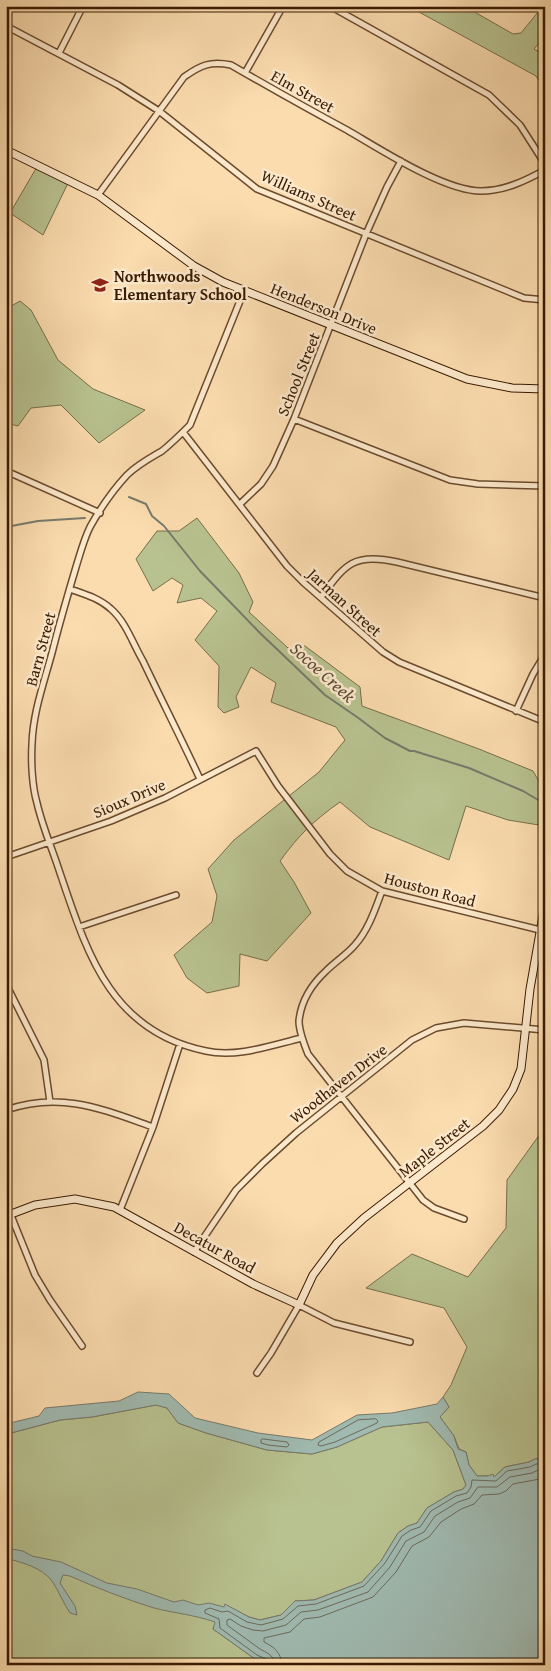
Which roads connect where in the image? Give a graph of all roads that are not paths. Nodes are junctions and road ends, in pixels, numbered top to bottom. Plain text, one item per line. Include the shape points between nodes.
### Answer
1 (83, 6) edge
2 (283, 6) edge
3 (330, 6) edge
4 (6, 26) edge
5 (59, 53) junction
6 (245, 73) junction
7 (159, 111) junction
8 (6, 150) edge
9 (401, 161) junction
10 (545, 164) edge
11 (545, 170) edge
12 (98, 195) junction
13 (366, 234) junction
14 (244, 291) junction
15 (545, 300) edge
16 (330, 326) junction
17 (545, 389) edge
18 (294, 419) junction
19 (183, 432) junction
20 (6, 471) edge
21 (545, 486) edge
22 (240, 504) junction
23 (100, 512) junction
24 (70, 589) junction
25 (320, 598) junction
26 (545, 598) edge
27 (545, 654) edge
28 (516, 711) junction
29 (545, 722) edge
30 (256, 751) joint
31 (200, 780) junction
32 (50, 842) junction
33 (6, 857) edge
34 (382, 891) junction
35 (176, 895) dead end
36 (545, 904) edge
37 (79, 927) junction
38 (540, 930) junction
39 (6, 984) edge
40 (526, 1028) junction
41 (545, 1030) edge
42 (302, 1038) junction
43 (180, 1044) junction
44 (340, 1096) junction
45 (50, 1102) junction
46 (6, 1110) edge
47 (153, 1127) junction
48 (409, 1184) junction
49 (6, 1203) edge
50 (120, 1210) junction
51 (9, 1215) edge
52 (464, 1219) dead end
53 (194, 1252) junction
54 (299, 1305) junction
55 (410, 1342) dead end
56 (82, 1346) dead end
57 (257, 1373) dead end

1 - 5 street
2 - 6 street
3 - 10 street via 489,95 520,125
4 - 5 street, Williams Street
5 - 7 street, Williams Street
6 - 7 street, Elm Street via 223,63 198,67 184,77
6 - 9 street, Elm Street
7 - 12 street, Elm Street
7 - 13 street, Williams Street via 257,189
8 - 12 street, Henderson Drive
9 - 11 street, Elm Street via 447,184 480,191 526,181
9 - 13 street, School Street
12 - 14 street, Henderson Drive via 194,266
13 - 15 street, Williams Street via 524,298
13 - 16 street, School Street
14 - 16 street, Henderson Drive
14 - 19 street, Barn Street via 190,425
16 - 17 street, Henderson Drive via 467,379 512,388
16 - 18 street, School Street
18 - 21 street via 450,480
18 - 22 street, School Street via 261,484
19 - 22 street, Jarman Street
19 - 23 street, Barn Street via 128,475
20 - 23 street
22 - 25 street, Jarman Street via 287,566
23 - 24 street, Barn Street via 90,527
24 - 31 street via 105,604 125,626
24 - 32 street, Barn Street via 35,714 32,744 36,802
25 - 26 street via 349,564 371,558
25 - 28 street, Jarman Street via 399,662
27 - 28 street
28 - 29 street, Jarman Street
30 - 31 street, Sioux Drive
30 - 34 street, Houston Road via 278,786 330,854 347,871
31 - 32 street, Sioux Drive via 111,821
32 - 33 street, Sioux Drive
32 - 37 street, Barn Street
34 - 38 street, Houston Road
34 - 42 street via 356,944 326,970 306,997 299,1021
35 - 37 street
36 - 38 street, Maple Street
37 - 43 street, Barn Street via 103,981 122,1004 145,1024
38 - 40 street, Maple Street
39 - 45 street via 44,1060
40 - 41 street, Woodhaven Drive
40 - 44 street, Woodhaven Drive via 464,1023 436,1028 412,1040
40 - 48 street, Maple Street via 521,1069 514,1089 499,1110
42 - 43 street, Barn Street via 222,1053
42 - 44 street via 308,1054
43 - 47 street
44 - 48 street
44 - 53 street, Woodhaven Drive via 296,1132 236,1190
45 - 46 street
45 - 47 street via 91,1106
47 - 50 street
48 - 52 street via 434,1208
48 - 54 street, Maple Street via 337,1242 313,1275
49 - 51 street
50 - 51 street, Decatur Road via 75,1199 35,1205
50 - 53 street, Decatur Road
51 - 56 street via 35,1275
53 - 54 street, Decatur Road
54 - 55 street, Decatur Road via 334,1323
54 - 57 street, Maple Street

